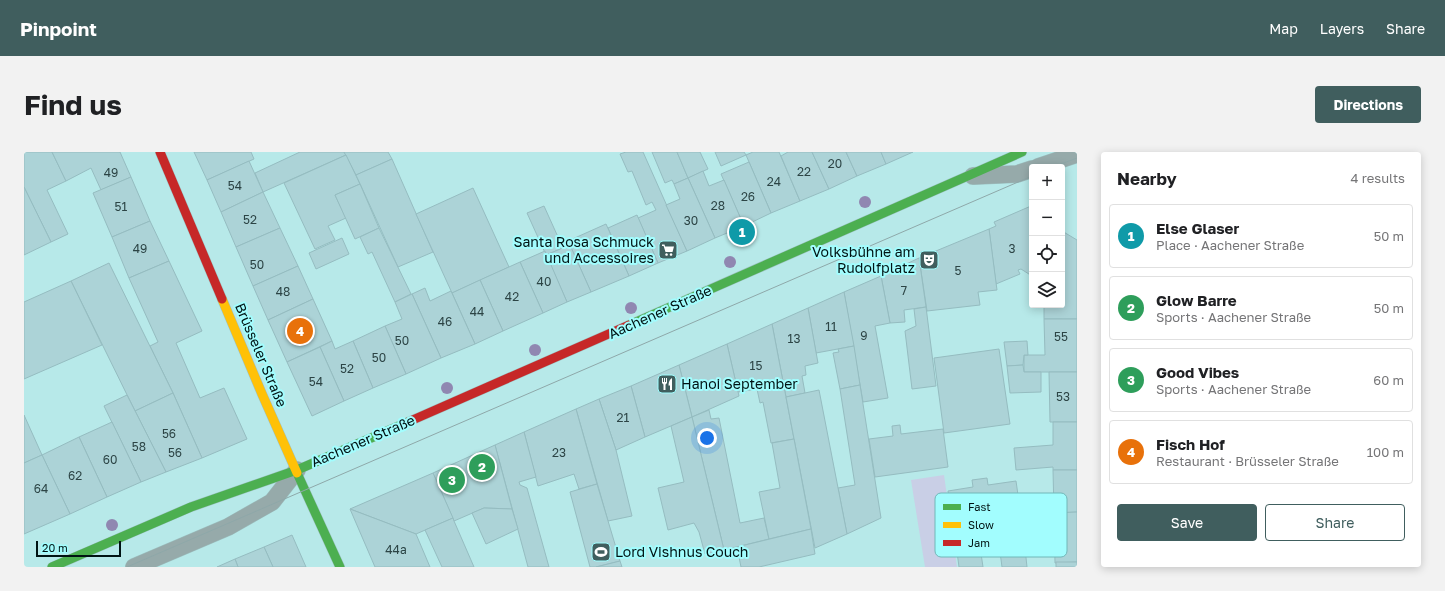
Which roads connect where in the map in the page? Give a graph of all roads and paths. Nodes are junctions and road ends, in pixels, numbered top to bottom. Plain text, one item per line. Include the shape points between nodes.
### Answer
1 (160, 152) edge
2 (1022, 152) edge
3 (1077, 154) edge
4 (1047, 164) edge
5 (1029, 170) edge
6 (968, 177) junction
7 (297, 470) junction
8 (52, 567) edge
9 (134, 567) edge
10 (340, 567) edge

1 - 7 main road, Brüsseler Straße via 262,394
2 - 6 main road, Aachener Straße
3 - 4 lane
5 - 6 lane via 1017,174
6 - 7 main road, Aachener Straße
7 - 8 main road, Aachener Straße via 191,507
7 - 9 lane, Aachener Straße via 272,502 228,526
7 - 10 main road, Brüsseler Straße

